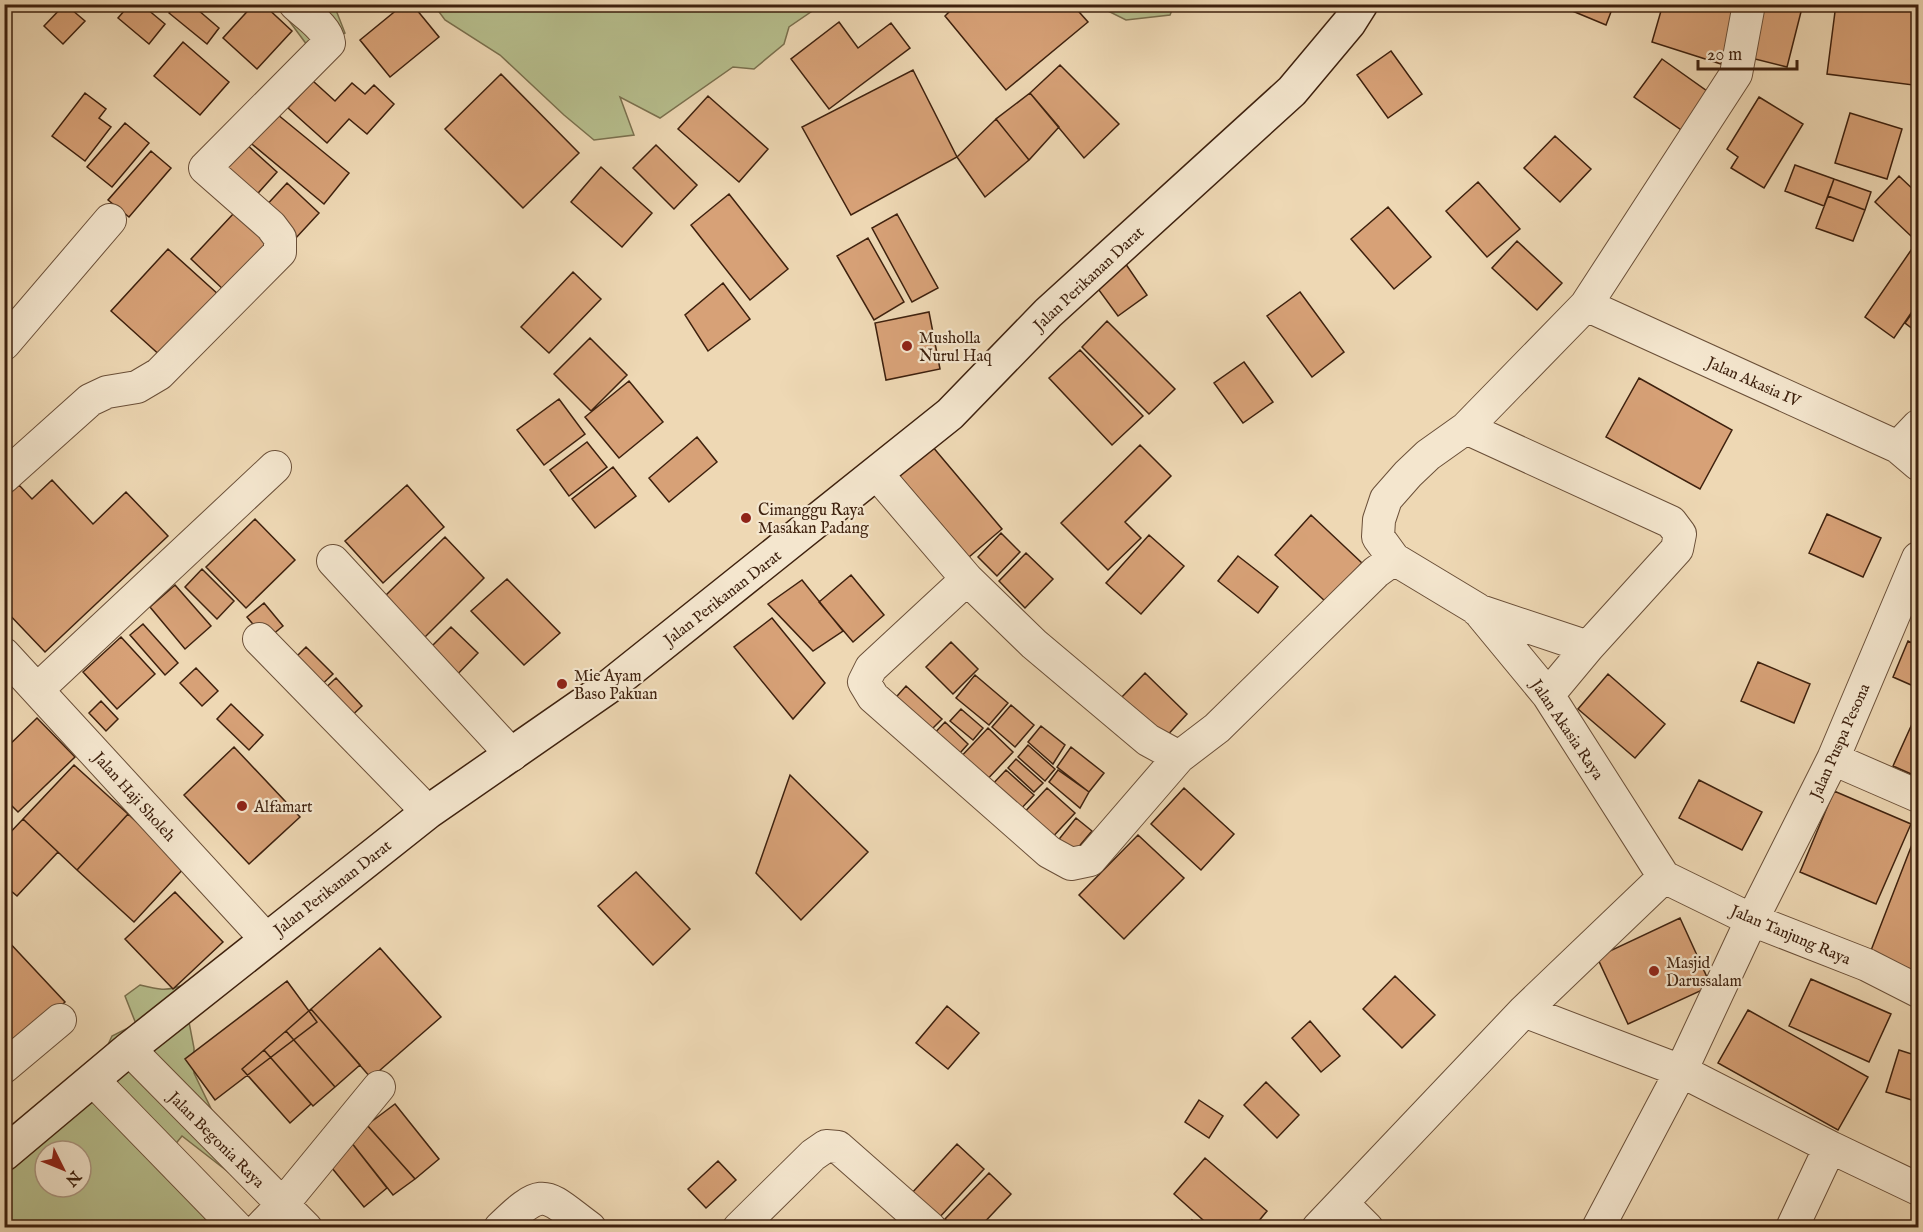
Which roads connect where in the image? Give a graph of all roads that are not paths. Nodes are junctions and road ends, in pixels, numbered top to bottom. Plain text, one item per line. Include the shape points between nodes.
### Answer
1 (295, 4) edge
2 (1361, 4) edge
3 (1749, 4) edge
4 (110, 220) dead end
5 (1586, 305) junction
6 (4, 344) edge
7 (1466, 428) junction
8 (1912, 445) edge
9 (275, 467) dead end
10 (877, 474) junction
11 (4, 477) edge
12 (1918, 558) edge
13 (1394, 559) junction
14 (333, 561) dead end
15 (967, 579) junction
16 (1477, 609) junction
17 (259, 639) dead end
18 (1588, 646) junction
19 (4, 654) edge
20 (38, 689) junction
21 (1548, 695) junction
22 (512, 754) junction
23 (1179, 757) junction
24 (1833, 759) junction
25 (1918, 796) edge
26 (428, 812) junction
27 (1664, 877) junction
28 (1752, 920) junction
29 (266, 939) junction
30 (1918, 991) edge
31 (1524, 1011) junction
32 (60, 1020) dead end
33 (129, 1049) junction
34 (4, 1068) edge
35 (1680, 1071) junction
36 (93, 1080) junction
37 (379, 1087) dead end
38 (1830, 1147) junction
39 (4, 1155) edge
40 (1918, 1189) edge
41 (1342, 1203) junction
42 (282, 1205) junction
43 (237, 1227) edge
44 (260, 1227) edge
45 (306, 1227) edge
46 (500, 1227) edge
47 (590, 1227) edge
48 (739, 1227) edge
49 (930, 1227) edge
50 (1318, 1227) edge
51 (1367, 1227) edge
52 (1598, 1227) edge
53 (1792, 1227) edge

1 - 11 street via 323,30 329,43 205,168 271,226 280,238 280,252 159,374 137,387 107,392 90,400
2 - 10 street, Jalan Perikanan Darat via 1292,91 1048,313 950,414
3 - 5 street via 1736,74
4 - 6 street
5 - 7 street
5 - 8 street, Jalan Akasia IV
7 - 13 street via 1428,455 1386,499 1378,537
7 - 18 street via 1671,522 1680,534 1677,549
9 - 20 street
10 - 15 street
10 - 22 street, Jalan Perikanan Darat via 611,685
12 - 24 street, Jalan Puspa Pesona
13 - 16 street, Jalan Akasia Raya
13 - 23 street via 1376,572 1217,728
14 - 22 street
15 - 23 street via 1034,644 1148,740
15 - 23 street via 871,668 864,682 873,697 1049,852 1071,864 1090,860
16 - 18 street
16 - 21 street, Jalan Akasia Raya
17 - 26 street
18 - 21 street
19 - 20 street, Jalan Haji Sholeh
20 - 29 street, Jalan Haji Sholeh
21 - 27 street, Jalan Akasia Raya
22 - 26 street, Jalan Perikanan Darat
24 - 25 street
24 - 28 street, Jalan Puspa Pesona
26 - 29 street, Jalan Perikanan Darat
27 - 28 street, Jalan Tanjung Raya
27 - 31 street
28 - 30 street, Jalan Tanjung Raya via 1867,965
28 - 35 street, Jalan Puspa Pesona
29 - 33 street, Jalan Perikanan Darat
31 - 35 street
31 - 41 street
32 - 34 street
33 - 36 street, Jalan Perikanan Darat
33 - 42 street, Jalan Begonia Raya
35 - 38 street
35 - 52 street, Jalan Puspa Pesona
36 - 39 street, Jalan Perikanan Darat
36 - 43 street
37 - 42 street
38 - 40 street
38 - 53 street
41 - 50 street
41 - 51 street
42 - 44 street
42 - 45 street, Jalan Begonia Raya
46 - 47 street via 536,1198 551,1198
48 - 49 street via 826,1146 838,1147

